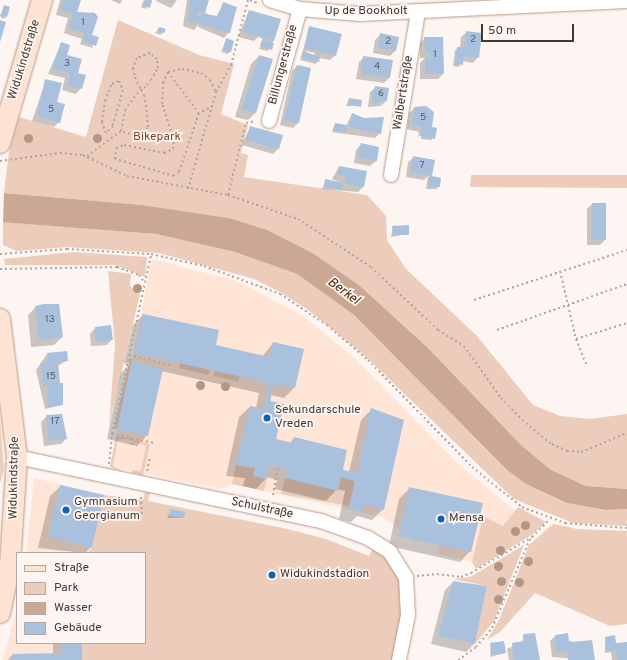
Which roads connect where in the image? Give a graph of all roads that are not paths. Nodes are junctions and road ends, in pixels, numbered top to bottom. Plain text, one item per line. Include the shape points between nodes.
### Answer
1 (42, 0) edge
2 (270, 0) edge
3 (627, 1) edge
4 (534, 3) edge
5 (402, 6) edge
6 (300, 9) junction
7 (418, 12) junction
8 (269, 121) road end
9 (0, 143) edge
10 (391, 175) dead end
11 (0, 319) edge
12 (17, 456) junction
13 (0, 613) edge
14 (399, 660) edge

1 - 9 street, Widukindstraße
2 - 6 street, Up de Bookholt
3 - 4 street, Up de Bookholt
4 - 7 street, Up de Bookholt
5 - 6 street, Up de Bookholt via 334,14
5 - 7 street, Up de Bookholt
6 - 8 street, Billungerstraße
7 - 10 street, Walbertstraße
11 - 12 street, Widukindstraße
12 - 13 street, Widukindstraße via 10,564
12 - 14 street, Schulstraße via 143,486 267,509 354,532 390,552 406,578 408,615

